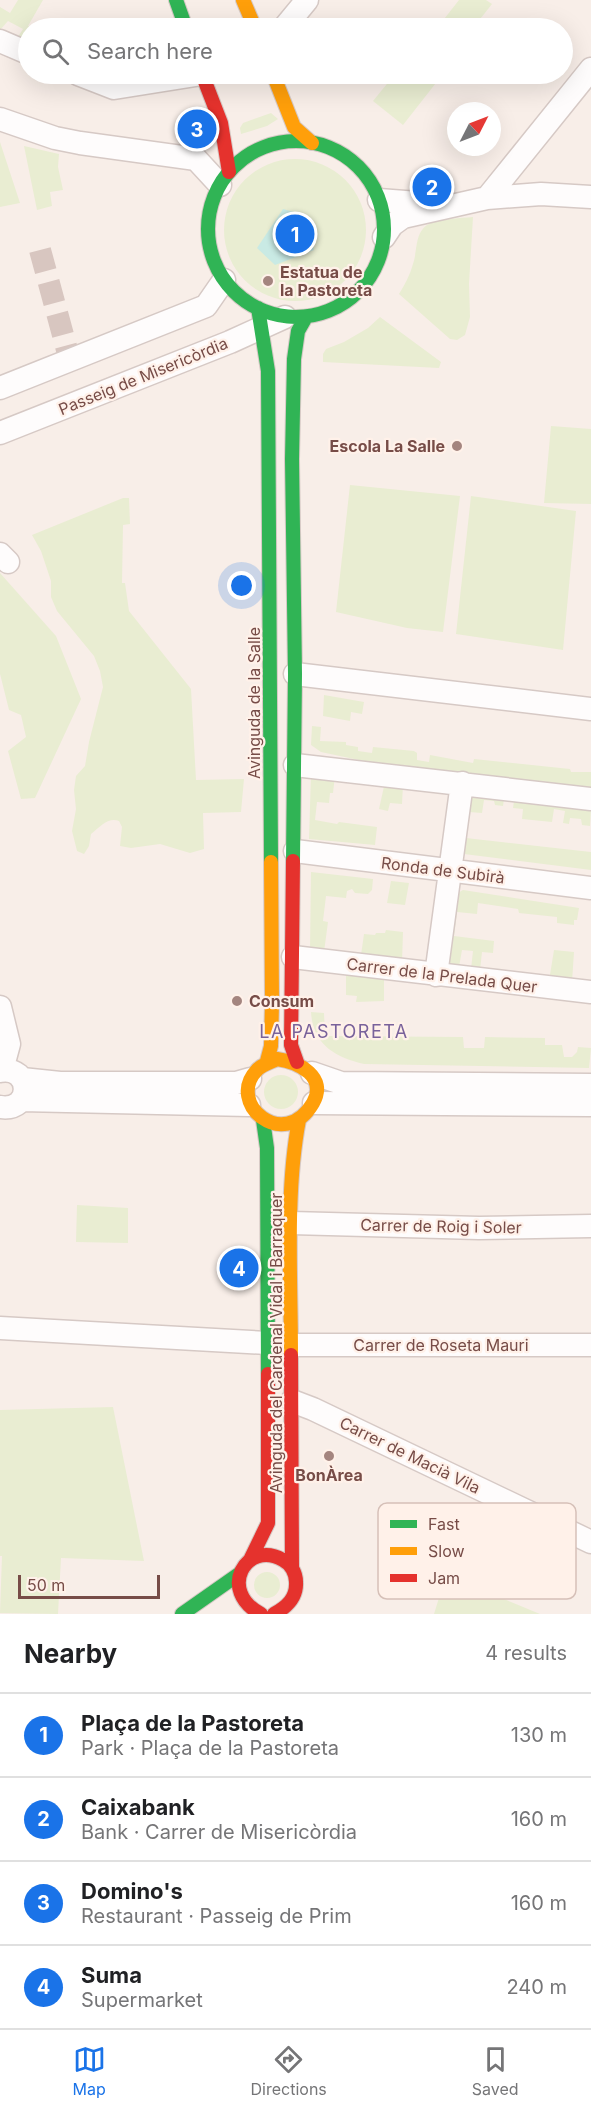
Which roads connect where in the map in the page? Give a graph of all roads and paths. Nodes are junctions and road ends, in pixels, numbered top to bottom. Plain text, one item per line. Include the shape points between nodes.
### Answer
1 (176, 0) edge
2 (243, 0) edge
3 (307, 0) edge
4 (182, 18) edge
5 (251, 18) edge
6 (292, 18) edge
7 (0, 41) edge
8 (18, 49) edge
9 (591, 69) edge
10 (104, 84) edge
11 (139, 84) edge
12 (206, 84) edge
13 (277, 84) edge
14 (0, 119) edge
15 (312, 143) junction
16 (225, 179) junction
17 (591, 197) edge
18 (487, 198) junction
19 (379, 200) junction
20 (456, 205) junction
21 (384, 237) junction
22 (224, 280) junction
23 (296, 317) junction
24 (260, 318) junction
25 (0, 388) edge
26 (0, 433) edge
27 (296, 674) junction
28 (591, 709) edge
29 (295, 765) junction
30 (462, 783) junction
31 (591, 799) edge
32 (295, 851) junction
33 (452, 871) junction
34 (591, 888) edge
35 (293, 957) junction
36 (436, 975) junction
37 (591, 992) edge
38 (0, 1007) edge
39 (267, 1061) junction
40 (304, 1067) junction
41 (250, 1078) junction
42 (591, 1085) edge
43 (7, 1093) edge
44 (591, 1096) edge
45 (314, 1102) junction
46 (550, 1105) junction
47 (591, 1105) edge
48 (256, 1113) junction
49 (299, 1120) junction
50 (291, 1223) junction
51 (591, 1227) edge
52 (0, 1328) edge
53 (267, 1343) junction
54 (291, 1345) junction
55 (591, 1345) edge
56 (292, 1401) junction
57 (509, 1503) edge
58 (576, 1535) edge
59 (591, 1542) edge
60 (250, 1560) junction
61 (292, 1568) junction
62 (239, 1574) junction
63 (296, 1607) edge
64 (253, 1613) edge
65 (182, 1614) edge
66 (274, 1614) edge

1 - 4 street
2 - 5 street
3 - 6 street
7 - 8 street
9 - 18 street
10 - 11 street via 114,88
12 - 16 street via 221,123
13 - 15 street via 294,128
14 - 16 street via 55,138 196,159
15 - 16 street via 293,141 256,150
15 - 19 street via 329,148 360,168
16 - 22 street via 213,199 208,227 212,254
17 - 18 street
18 - 20 street
19 - 20 street
19 - 21 street
20 - 21 street via 403,217
21 - 23 street via 378,260 359,291 330,311
22 - 24 street
22 - 25 street via 206,306
23 - 24 street, Passeig de Misericòrdia
23 - 27 street via 292,459
24 - 26 street, Passeig de Misericòrdia via 230,342
24 - 39 street, Avinguda de la Salle via 268,371 271,558 272,1013
27 - 28 street
27 - 29 street
29 - 30 street
29 - 32 street
30 - 31 street
30 - 33 street
32 - 33 street, Ronda de Subirà
32 - 35 street
33 - 34 street, Ronda de Subirà
33 - 36 street
35 - 36 street, Carrer de la Prelada Quer
35 - 40 street via 291,1045
36 - 37 street, Carrer de la Prelada Quer
38 - 43 street via 9,1044
39 - 40 street via 277,1059
39 - 41 street
40 - 42 street via 341,1083
40 - 45 street via 316,1085
41 - 43 street via 236,1083 60,1083
41 - 48 street via 247,1095
43 - 48 street
44 - 46 street via 564,1096
45 - 46 street
45 - 49 street
46 - 47 street
48 - 49 street via 272,1124
48 - 53 street, Avinguda del Cardenal Vidal i Barraquer via 267,1148
49 - 50 street, Avinguda del Cardenal Vidal i Barraquer via 294,1145
50 - 51 street, Carrer de Roig i Soler
50 - 54 street, Avinguda del Cardenal Vidal i Barraquer
52 - 53 street
53 - 60 street, Avinguda del Cardenal Vidal i Barraquer via 268,1523
54 - 55 street, Carrer de Roseta Mauri
54 - 56 street, Avinguda del Cardenal Vidal i Barraquer
56 - 57 street, Carrer de Macià Vila
56 - 61 street, Avinguda del Cardenal Vidal i Barraquer
58 - 59 street, Carrer de Macià Vila
60 - 61 street via 267,1555 278,1557
60 - 62 street, Avinguda del Cardenal Vidal i Barraquer
61 - 63 street, Avinguda del Cardenal Vidal i Barraquer via 296,1577
62 - 64 street via 240,1595
62 - 65 street, Avinguda del Cardenal Vidal i Barraquer
63 - 66 street

